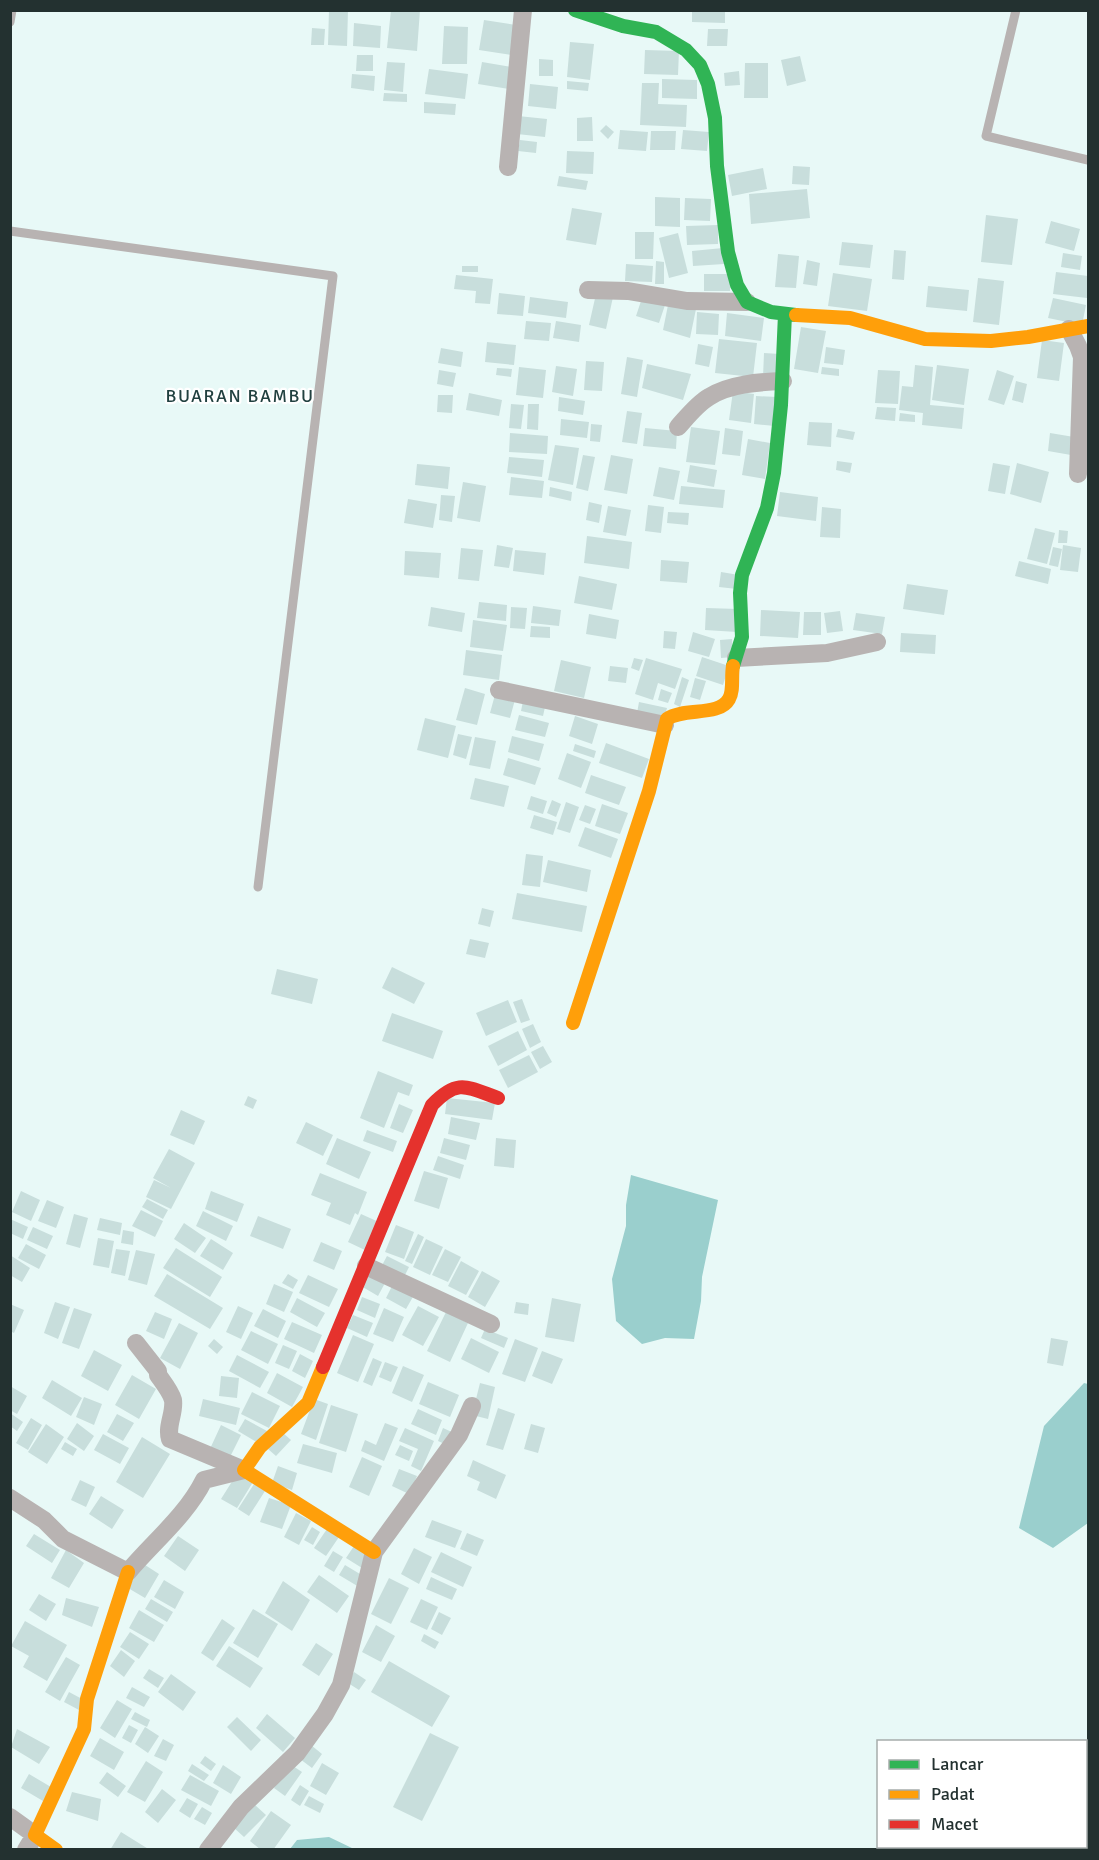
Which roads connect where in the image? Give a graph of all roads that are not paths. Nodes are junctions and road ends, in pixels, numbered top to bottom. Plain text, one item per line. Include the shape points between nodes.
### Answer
1 (12, 10) edge
2 (523, 10) edge
3 (575, 10) edge
4 (1016, 10) edge
5 (10, 22) edge
6 (1089, 160) edge
7 (508, 167) dead end
8 (10, 231) edge
9 (588, 290) dead end
10 (747, 302) junction
11 (785, 314) junction
12 (1089, 326) edge
13 (1069, 329) junction
14 (783, 381) junction
15 (678, 427) dead end
16 (1078, 474) dead end
17 (877, 642) dead end
18 (736, 658) junction
19 (499, 690) dead end
20 (666, 725) junction
21 (258, 887) dead end
22 (573, 1023) dead end
23 (498, 1098) dead end
24 (366, 1266) junction
25 (491, 1324) dead end
26 (136, 1343) dead end
27 (472, 1406) dead end
28 (244, 1470) junction
29 (10, 1498) edge
30 (374, 1552) junction
31 (128, 1572) junction
32 (10, 1817) edge
33 (30, 1842) edge
34 (56, 1850) edge
35 (208, 1850) edge

1 - 5 lane
2 - 7 street
3 - 10 street via 656,32 686,50 700,65 715,118 728,252 737,285
4 - 6 lane via 986,136
8 - 21 lane via 333,276
9 - 10 street via 628,291 687,301
10 - 11 street
11 - 13 street via 850,318 925,339 991,341
11 - 14 street
12 - 13 street
13 - 16 street via 1082,357
14 - 15 street via 719,392 707,398
14 - 18 street via 770,498 740,587 742,636
17 - 18 street via 827,653
18 - 20 street via 730,698 724,705 671,714
19 - 20 street
20 - 22 street via 649,790
23 - 24 street via 452,1086 432,1105
24 - 25 street
24 - 28 street via 308,1403 260,1447
26 - 28 street via 158,1371 172,1398 170,1439
27 - 30 street via 459,1435
28 - 30 street
28 - 31 street via 204,1480 186,1510
29 - 31 street via 44,1520 63,1539
30 - 35 street via 341,1685 325,1714 297,1753 241,1808
31 - 33 street via 87,1699 84,1729
32 - 33 street
33 - 34 street

